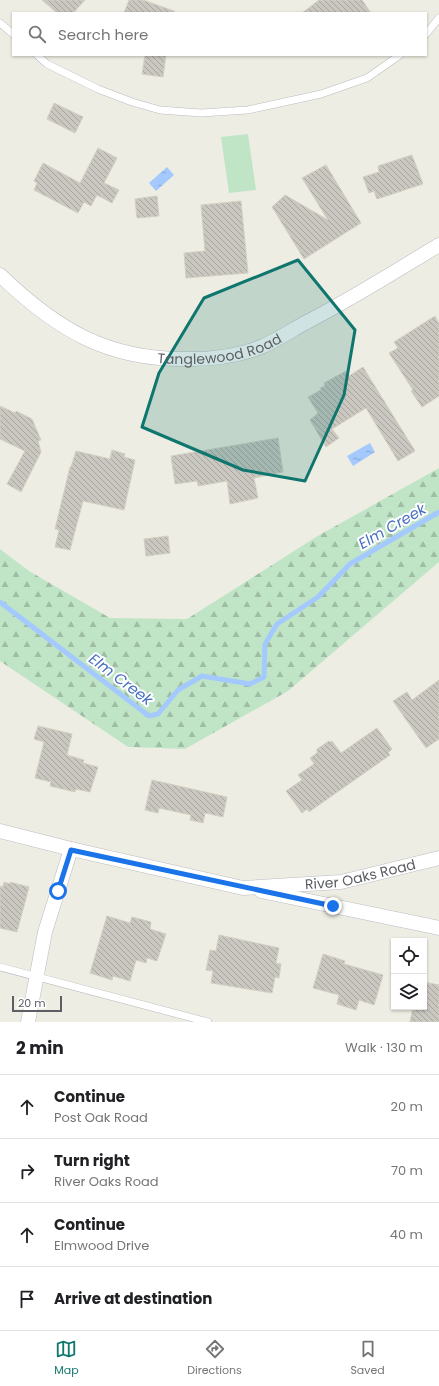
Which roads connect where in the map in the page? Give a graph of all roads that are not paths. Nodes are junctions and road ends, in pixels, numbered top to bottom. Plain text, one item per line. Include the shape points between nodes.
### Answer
1 (439, 18) edge
2 (0, 23) edge
3 (12, 33) edge
4 (427, 33) edge
5 (38, 56) edge
6 (399, 56) edge
7 (439, 245) edge
8 (0, 275) edge
9 (0, 831) edge
10 (71, 850) junction
11 (439, 858) edge
12 (243, 888) junction
13 (439, 928) edge
14 (0, 967) edge
15 (36, 977) junction
16 (28, 1022) edge
17 (208, 1022) edge

1 - 4 lane
2 - 3 lane
5 - 6 lane via 54,67 98,89 132,102 160,110 201,113 248,110 321,94 367,78
7 - 8 street, Tanglewood Road via 321,315 260,347 216,358 164,360 117,352 56,323
9 - 10 street, River Oaks Road
10 - 12 street, River Oaks Road
10 - 15 street via 45,932
11 - 12 street, River Oaks Road via 341,882
12 - 13 street
14 - 15 lane
15 - 16 street
15 - 17 lane

